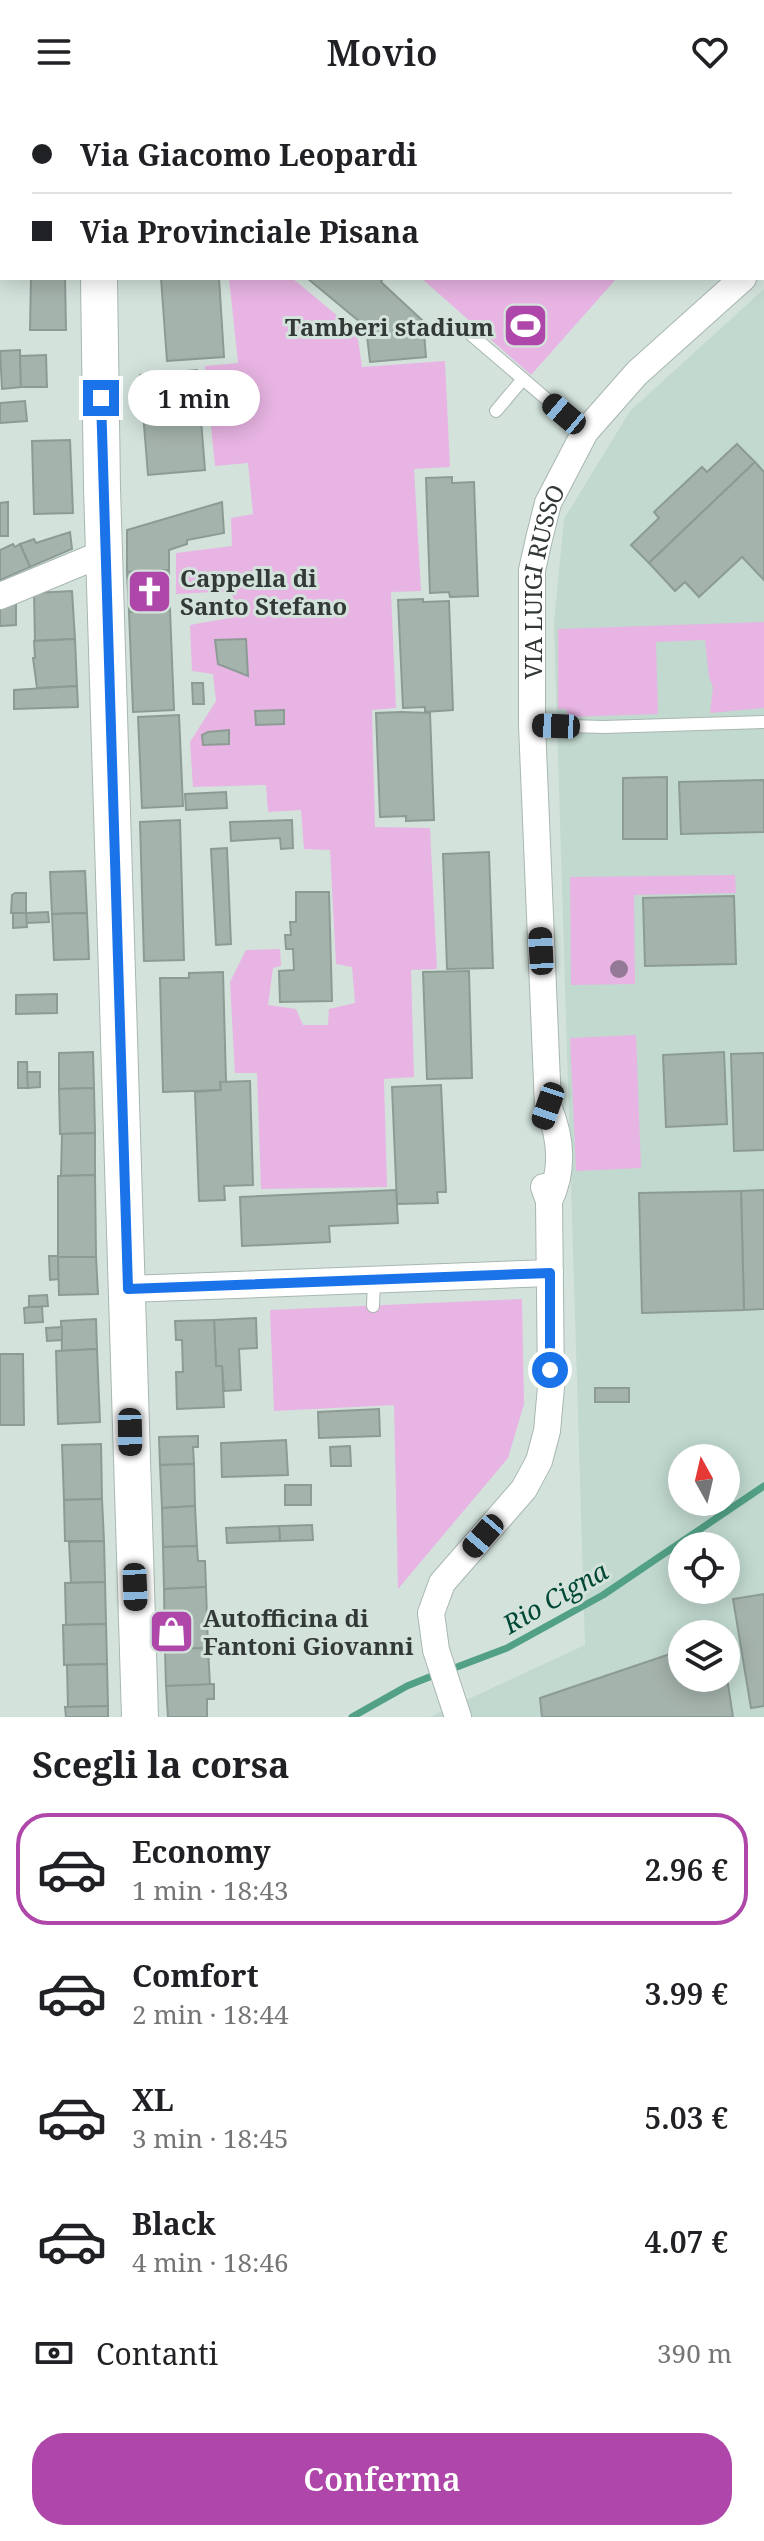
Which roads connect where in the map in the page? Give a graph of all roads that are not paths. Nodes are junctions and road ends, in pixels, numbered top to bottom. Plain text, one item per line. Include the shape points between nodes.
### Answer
1 (99, 280) edge
2 (741, 280) edge
3 (468, 332) dead end
4 (523, 379) junction
5 (496, 411) dead end
6 (585, 432) junction
7 (104, 553) junction
8 (0, 596) edge
9 (764, 722) edge
10 (532, 725) junction
11 (550, 1273) junction
12 (128, 1289) junction
13 (455, 1708) edge
14 (140, 1717) edge

1 - 7 street
2 - 6 street, VIA LUIGI RUSSO via 637,373
3 - 4 lane
4 - 5 lane
4 - 6 lane
6 - 10 street, VIA LUIGI RUSSO via 548,503 532,570
7 - 8 street
7 - 12 street
9 - 10 lane
10 - 11 street, VIA LUIGI RUSSO via 548,1106 558,1130 559,1180 549,1201
11 - 12 street via 374,1292
11 - 13 street, VIA LUIGI RUSSO via 551,1387 539,1461 524,1489 442,1583 431,1613 436,1650
12 - 14 street

